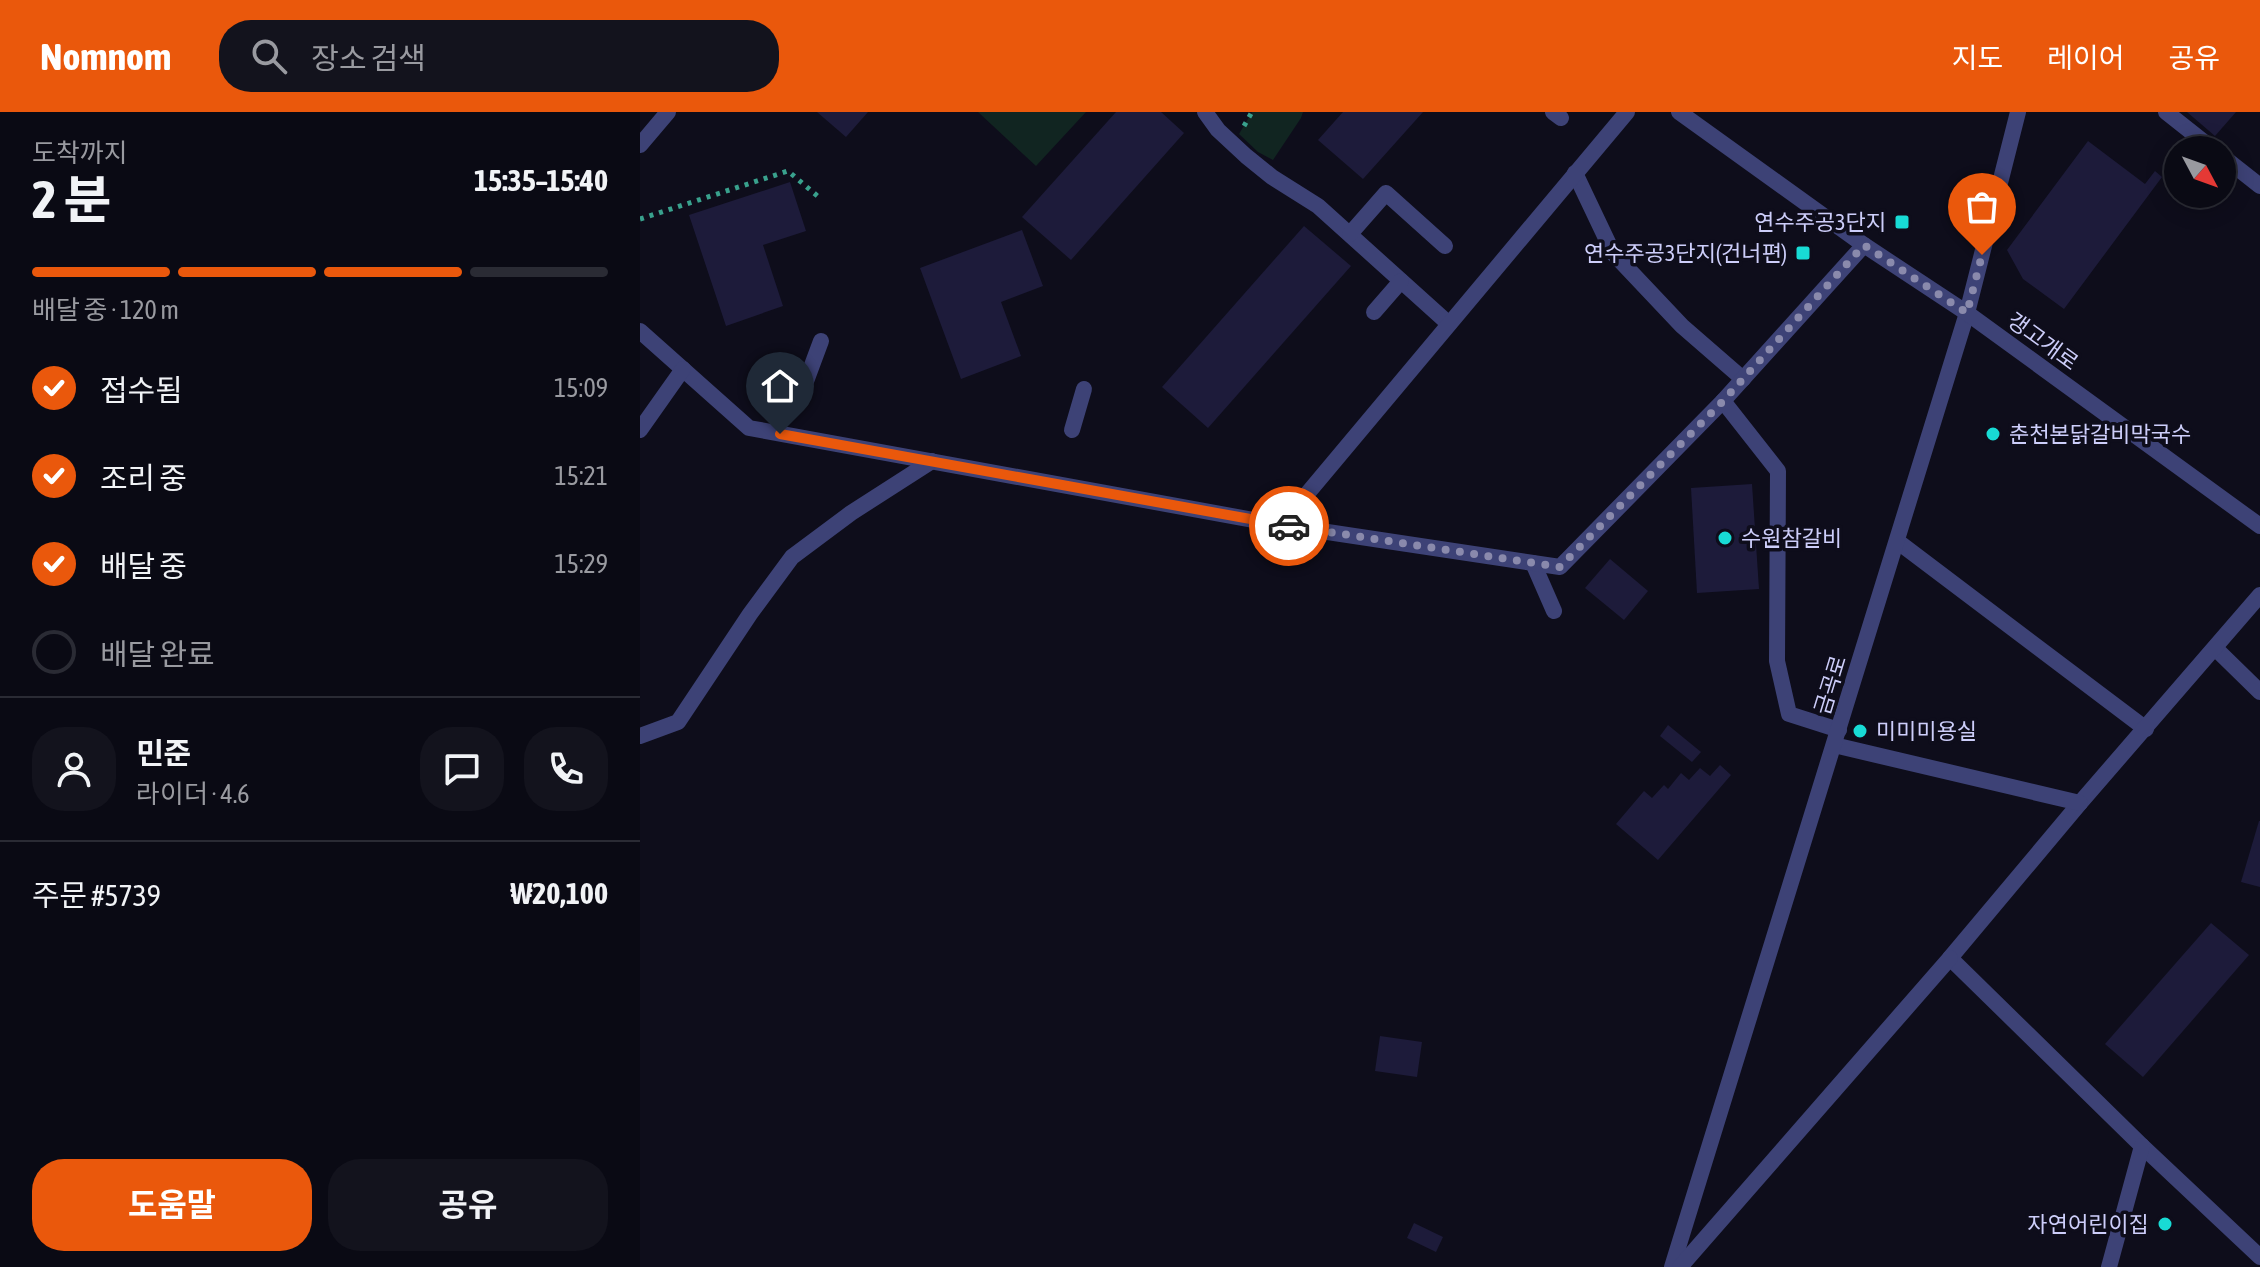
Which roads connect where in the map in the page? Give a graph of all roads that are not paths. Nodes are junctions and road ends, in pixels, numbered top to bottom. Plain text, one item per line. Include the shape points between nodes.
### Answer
1 (668, 112) edge
2 (1205, 112) edge
3 (1627, 112) edge
4 (1679, 112) edge
5 (2018, 112) edge
6 (2166, 112) edge
7 (2196, 136) edge
8 (640, 145) edge
9 (2260, 163) edge
10 (2236, 167) edge
11 (1575, 173) junction
12 (2254, 181) edge
13 (1350, 234) junction
14 (1864, 245) junction
15 (1445, 246) dead end
16 (1401, 281) junction
17 (1374, 312) dead end
18 (1967, 313) junction
19 (1449, 324) junction
20 (640, 331) edge
21 (821, 341) dead end
22 (683, 369) junction
23 (1743, 379) junction
24 (805, 384) dead end
25 (1084, 389) dead end
26 (1723, 401) junction
27 (640, 430) edge
28 (1072, 430) dead end
29 (932, 461) junction
30 (1281, 525) junction
31 (2260, 526) edge
32 (1897, 541) junction
33 (1533, 563) junction
34 (2260, 595) edge
35 (1554, 611) dead end
36 (2215, 648) junction
37 (2260, 692) edge
38 (2146, 729) junction
39 (640, 736) edge
40 (1836, 737) junction
41 (2080, 803) junction
42 (1950, 958) junction
43 (2142, 1146) junction
44 (2260, 1257) edge
45 (1672, 1267) edge
46 (1680, 1267) edge
47 (2109, 1267) edge

1 - 8 street
2 - 13 street via 1246,156
3 - 11 street
4 - 14 street, 갱고개로
5 - 18 street, 금곡로
6 - 7 street
9 - 12 street
10 - 12 street
11 - 19 street
11 - 23 street via 1613,253 1682,326
13 - 15 street via 1386,193
13 - 16 street
14 - 18 street, 갱고개로
14 - 23 street
16 - 17 street
16 - 19 street
18 - 31 street, 갱고개로
18 - 32 street, 금곡로
19 - 30 street
20 - 22 street
21 - 24 street
22 - 27 street
22 - 29 street via 749,428
23 - 26 street
25 - 28 street
26 - 33 street via 1560,567
26 - 40 street via 1778,471 1777,661 1789,714
29 - 30 street
29 - 39 street via 792,557 678,722
30 - 33 street
32 - 38 street
32 - 40 street, 금곡로
33 - 35 street
34 - 36 street
36 - 37 street
36 - 38 street
38 - 41 street
40 - 41 street
40 - 45 street, 금곡로
41 - 42 street
42 - 43 street
42 - 46 street
43 - 44 street
43 - 47 street

